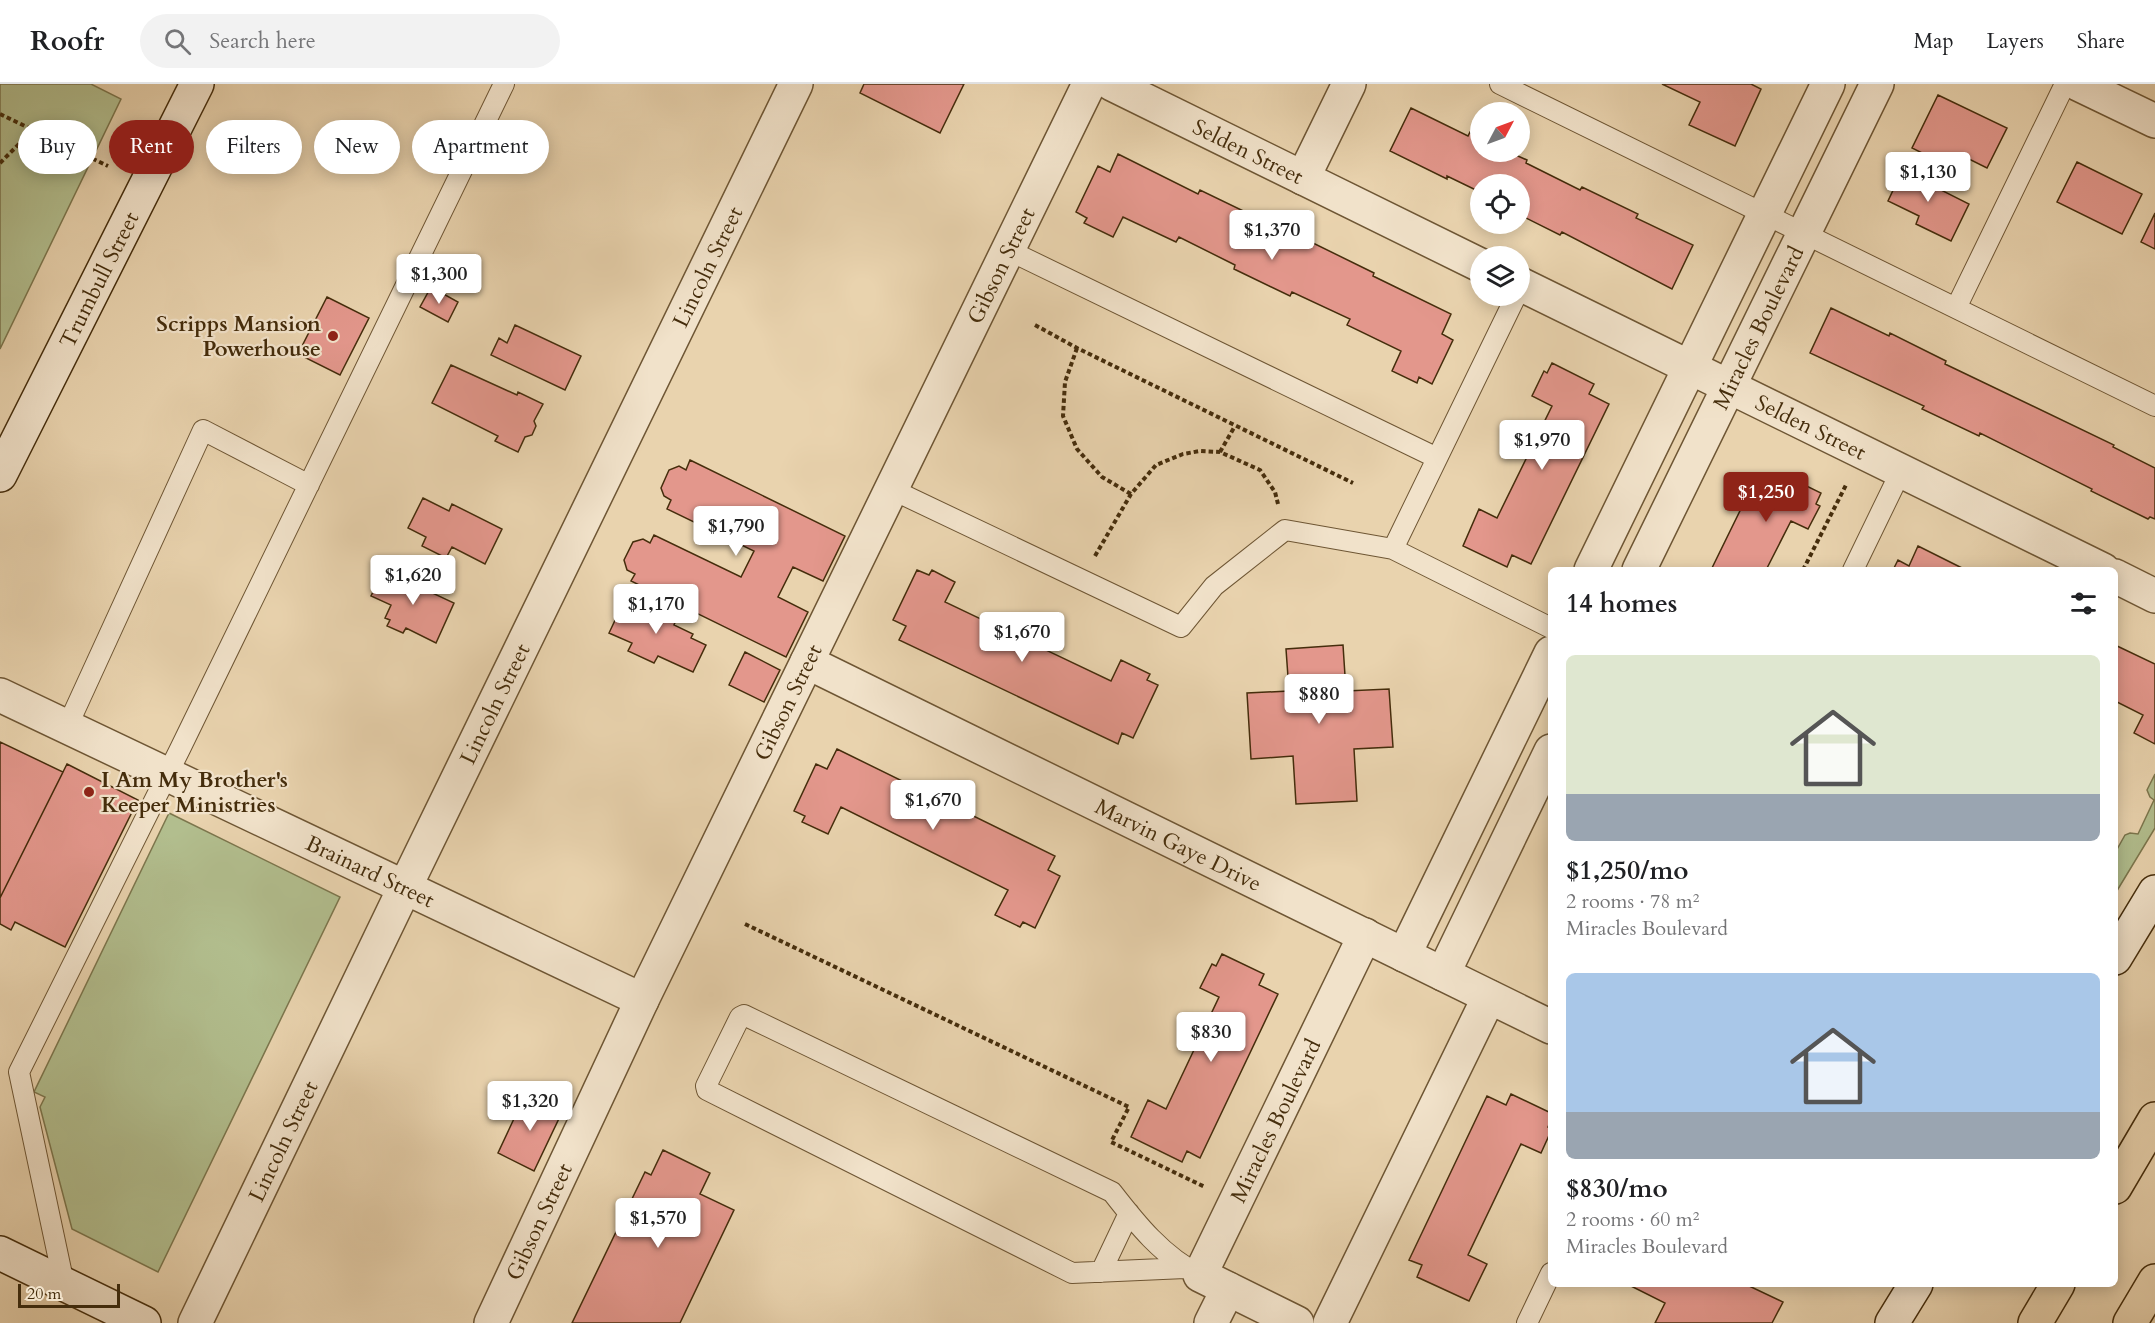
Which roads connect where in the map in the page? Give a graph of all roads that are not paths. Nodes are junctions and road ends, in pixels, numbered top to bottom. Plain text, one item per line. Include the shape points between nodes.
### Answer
1 (197, 84) edge
2 (504, 84) edge
3 (796, 84) edge
4 (1089, 84) edge
5 (1112, 84) edge
6 (1349, 84) edge
7 (1500, 84) edge
8 (1827, 84) edge
9 (1877, 84) edge
10 (2065, 84) edge
11 (2078, 84) edge
12 (2155, 121) edge
13 (1303, 178) junction
14 (1764, 214) junction
15 (1804, 234) junction
16 (1008, 250) junction
17 (1470, 260) edge
18 (1530, 293) edge
19 (1510, 306) edge
20 (1956, 308) junction
21 (1689, 367) junction
22 (1729, 387) junction
23 (2155, 406) edge
24 (1437, 458) junction
25 (1901, 471) junction
26 (0, 475) edge
27 (309, 485) junction
28 (891, 489) junction
29 (1393, 549) junction
30 (1592, 567) edge
31 (1640, 567) edge
32 (1854, 567) edge
33 (2097, 567) edge
34 (2118, 578) edge
35 (2155, 596) edge
36 (1548, 626) edge
37 (1548, 658) edge
38 (807, 662) junction
39 (0, 695) edge
40 (67, 727) junction
41 (1548, 757) edge
42 (168, 775) junction
43 (405, 888) junction
44 (2155, 892) edge
45 (1365, 935) junction
46 (2118, 953) edge
47 (1404, 955) junction
48 (1443, 974) junction
49 (1489, 997) junction
50 (642, 1000) junction
51 (1548, 1026) edge
52 (2155, 1119) edge
53 (2118, 1182) edge
54 (1129, 1213) junction
55 (0, 1253) edge
56 (1101, 1272) junction
57 (1204, 1277) junction
58 (1548, 1280) edge
59 (2155, 1281) edge
60 (64, 1284) junction
61 (1914, 1287) edge
62 (2056, 1287) edge
63 (1284, 1320) edge
64 (144, 1323) edge
65 (195, 1323) edge
66 (491, 1323) edge
67 (1211, 1323) edge
68 (1330, 1323) edge
69 (1527, 1323) edge
70 (1892, 1323) edge
71 (2035, 1323) edge
72 (2130, 1323) edge

1 - 26 street, Trumbull Street
2 - 27 lane
3 - 43 street, Lincoln Street
4 - 16 street, Gibson Street
5 - 13 street, Selden Street
6 - 13 street
7 - 14 lane
8 - 14 street, Miracles Boulevard
9 - 15 street, Miracles Boulevard
10 - 20 lane
11 - 12 street
13 - 17 street, Selden Street
14 - 15 lane
14 - 21 street, Miracles Boulevard
15 - 20 lane
15 - 22 street, Miracles Boulevard
16 - 24 lane
16 - 28 street, Gibson Street
18 - 21 street, Selden Street
19 - 24 lane
20 - 23 lane
21 - 22 street, Selden Street
21 - 30 street, Miracles Boulevard
22 - 25 street, Selden Street
22 - 31 street, Miracles Boulevard
24 - 29 lane
25 - 32 lane
25 - 33 street, Selden Street
27 - 40 lane via 203,430
27 - 42 lane
28 - 29 lane via 1181,627 1214,586 1285,530
28 - 38 street, Gibson Street
29 - 36 lane
34 - 35 street
37 - 47 street
38 - 45 street, Marvin Gaye Drive
38 - 50 street, Gibson Street
39 - 40 street, Brainard Street
40 - 42 street, Brainard Street
41 - 48 street
42 - 43 street, Brainard Street
42 - 60 lane via 19,1072
43 - 50 street, Brainard Street
43 - 65 street, Lincoln Street
44 - 46 street
45 - 47 street, Marvin Gaye Drive
45 - 57 street, Miracles Boulevard
47 - 48 street, Marvin Gaye Drive
48 - 49 street, Marvin Gaye Drive
49 - 51 street, Marvin Gaye Drive
49 - 68 street
50 - 66 street, Gibson Street
52 - 53 highway
54 - 56 lane
54 - 56 lane via 1112,1192 744,1015 706,1086 707,1090 1072,1273
54 - 57 lane via 1143,1231
55 - 60 street
56 - 57 lane
57 - 63 street
57 - 67 street, Miracles Boulevard
58 - 69 lane
59 - 72 highway
60 - 64 street
61 - 70 street
62 - 71 highway

